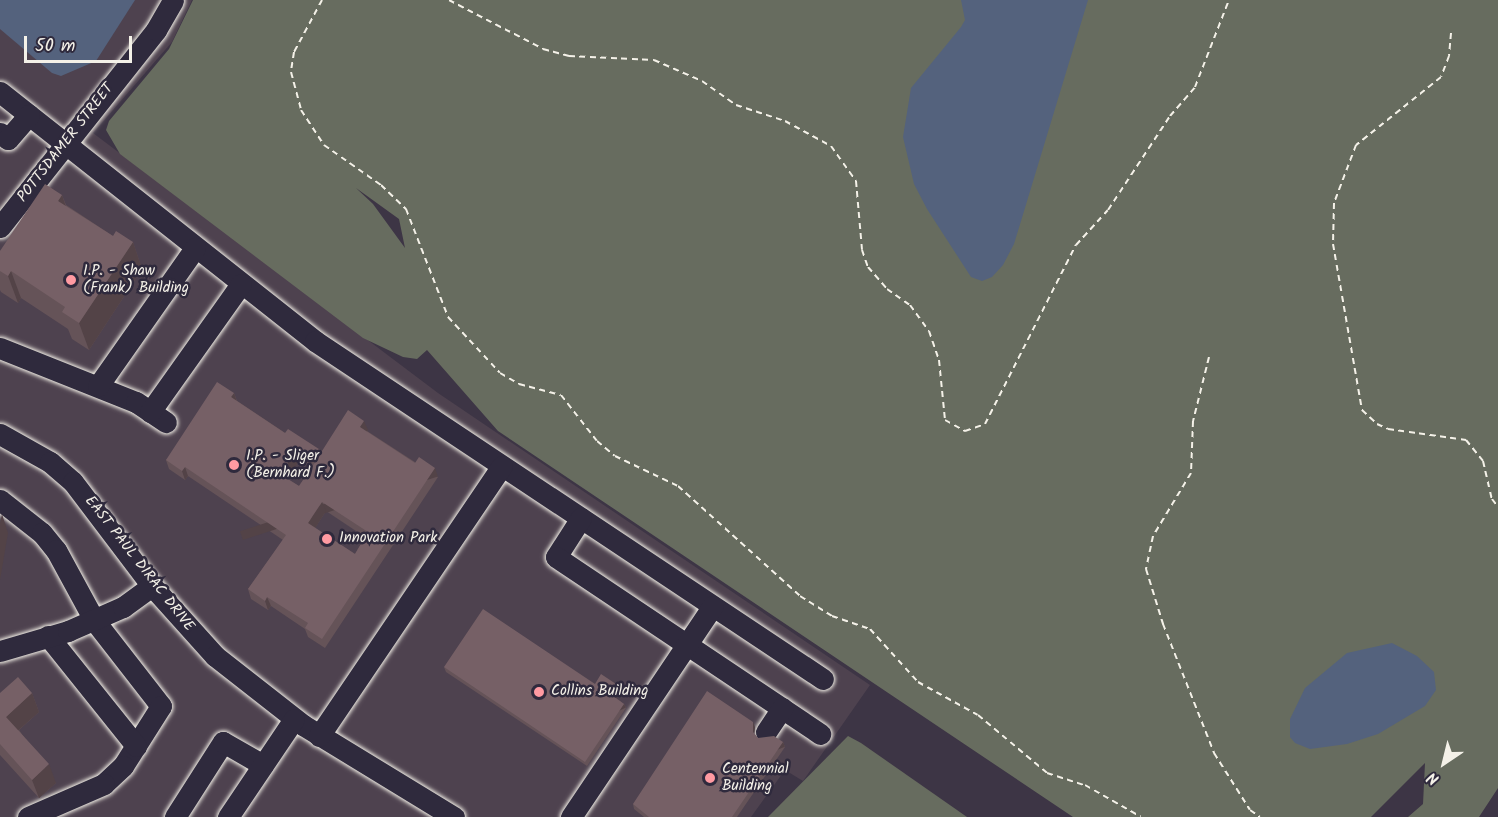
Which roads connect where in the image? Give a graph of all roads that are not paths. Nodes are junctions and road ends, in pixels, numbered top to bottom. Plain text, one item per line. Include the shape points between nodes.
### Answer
1 (173, 0) edge
2 (0, 92) edge
3 (28, 115) junction
4 (0, 133) edge
5 (65, 145) junction
6 (0, 227) edge
7 (195, 248) junction
8 (241, 284) junction
9 (0, 348) edge
10 (98, 386) junction
11 (0, 434) edge
12 (502, 466) junction
13 (0, 500) edge
14 (581, 518) junction
15 (152, 586) junction
16 (713, 606) junction
17 (94, 620) junction
18 (48, 636) junction
19 (687, 645) junction
20 (0, 651) edge
21 (823, 679) dead end
22 (782, 708) junction
23 (294, 719) junction
24 (766, 732) dead end
25 (820, 734) dead end
26 (319, 736) junction
27 (136, 746) junction
28 (263, 765) junction
29 (28, 817) edge
30 (175, 817) edge
31 (228, 817) edge
32 (454, 817) edge
33 (571, 817) edge

1 - 5 street, POTTSDAMER STREET via 156,30
2 - 3 street
3 - 4 street via 8,139
3 - 5 street
5 - 6 street, POTTSDAMER STREET
5 - 7 street
7 - 8 street
7 - 10 street
8 - 10 street via 158,417
8 - 12 street via 321,344
9 - 10 street
11 - 15 street, EAST PAUL DIRAC DRIVE via 50,462 73,482
12 - 14 street
12 - 26 street
13 - 17 street via 42,533
14 - 16 street
14 - 19 street via 556,557
15 - 17 street via 123,607
15 - 23 street, EAST PAUL DIRAC DRIVE via 215,656
16 - 19 street
16 - 21 street
17 - 18 street
17 - 27 street via 161,706
18 - 20 street
18 - 27 street
19 - 22 street
19 - 33 street
22 - 24 street
22 - 25 street
23 - 26 street, EAST PAUL DIRAC DRIVE
23 - 28 street
26 - 32 street, EAST PAUL DIRAC DRIVE
27 - 29 street via 104,784
28 - 30 street via 223,742
28 - 31 street

